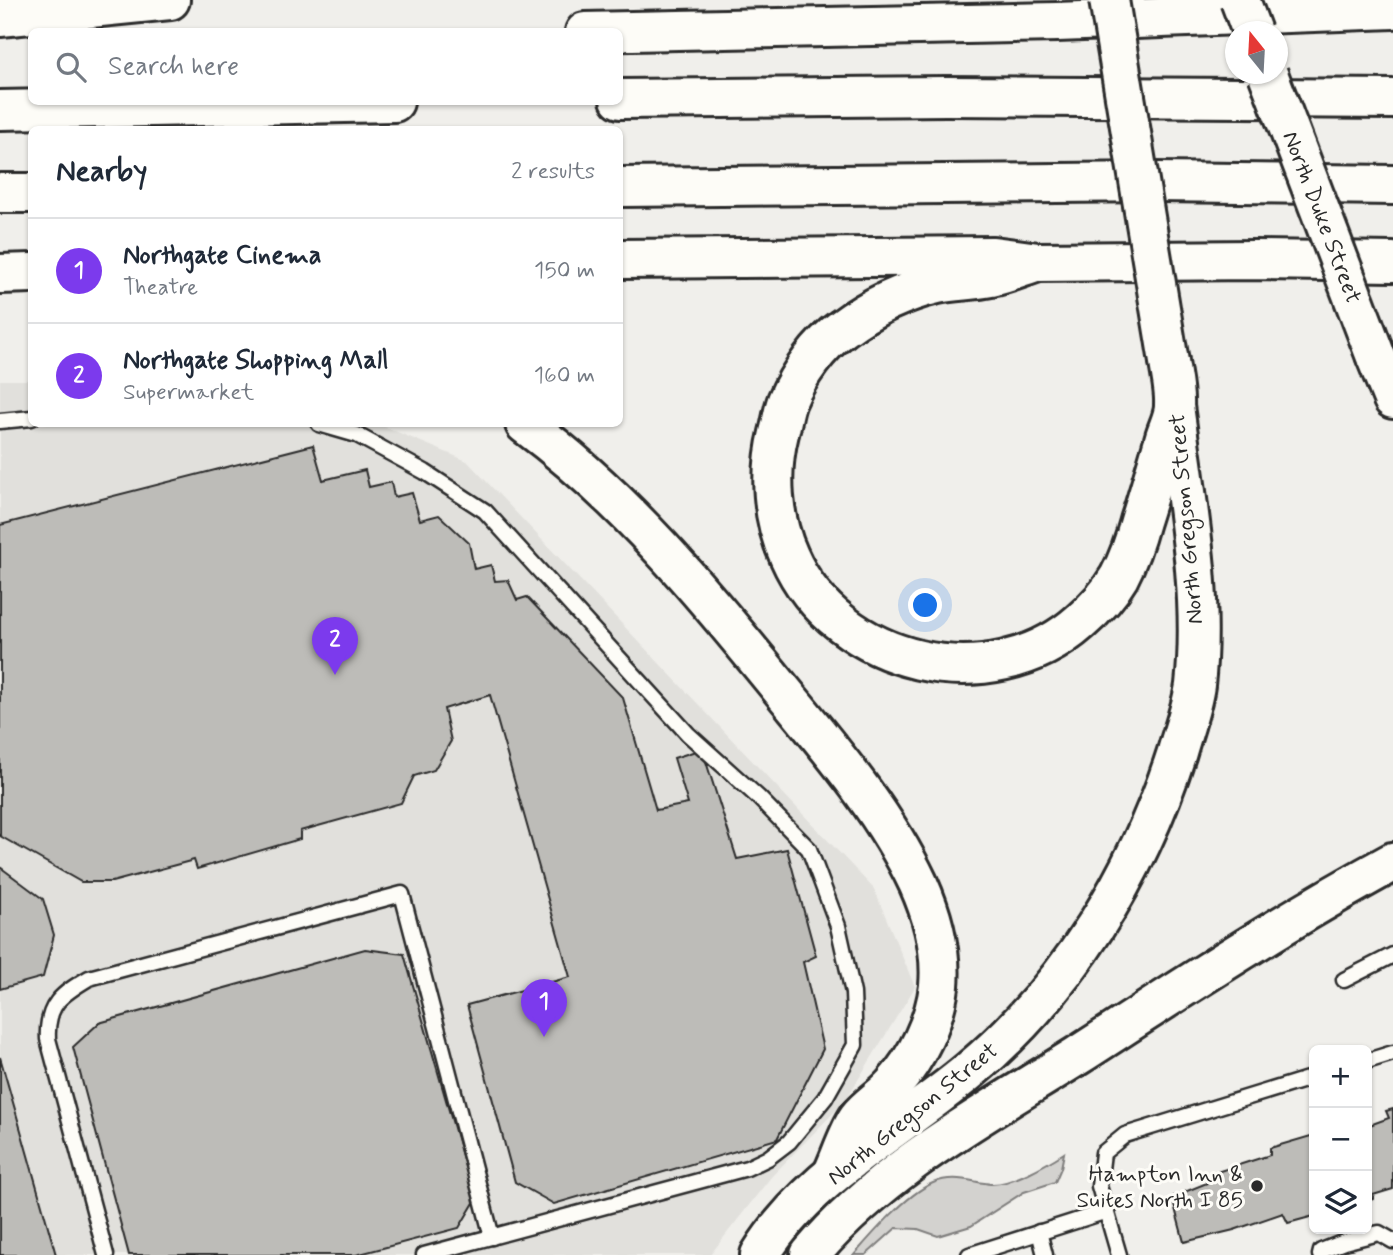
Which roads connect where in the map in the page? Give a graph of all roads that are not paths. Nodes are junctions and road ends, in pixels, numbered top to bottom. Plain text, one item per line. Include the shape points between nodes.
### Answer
1 (170, 0) edge
2 (1110, 0) edge
3 (1240, 0) edge
4 (1393, 9) edge
5 (0, 17) edge
6 (1248, 21) edge
7 (0, 31) edge
8 (623, 31) edge
9 (28, 32) edge
10 (1272, 84) edge
11 (623, 99) edge
12 (1393, 99) edge
13 (246, 105) edge
14 (0, 110) edge
15 (1393, 185) edge
16 (623, 187) edge
17 (28, 192) edge
18 (0, 193) edge
19 (623, 259) edge
20 (1038, 262) junction
21 (1393, 262) edge
22 (0, 274) edge
23 (28, 274) edge
24 (1393, 398) edge
25 (1174, 406) junction
26 (28, 418) edge
27 (0, 421) edge
28 (330, 427) edge
29 (529, 427) edge
30 (1393, 862) edge
31 (1393, 955) edge
32 (1344, 980) dead end
33 (1393, 1053) edge
34 (1372, 1059) edge
35 (1309, 1079) edge
36 (832, 1175) junction
37 (1107, 1211) junction
38 (1039, 1232) junction
39 (492, 1237) junction
40 (1393, 1241) edge
41 (106, 1255) edge
42 (424, 1255) edge
43 (760, 1255) edge
44 (810, 1255) edge
45 (969, 1255) edge
46 (1045, 1255) edge
47 (1119, 1255) edge
48 (1320, 1255) edge

1 - 5 main road
2 - 25 main road, North Gregson Street, bridge
3 - 6 main road, bridge
4 - 8 main road
7 - 9 main road
10 - 24 main road, North Duke Street, bridge
11 - 12 main road
13 - 14 main road
15 - 16 main road via 1144,182
17 - 18 main road
19 - 20 main road via 993,256
20 - 21 main road
20 - 25 main road via 993,277 938,284 899,296 841,329 800,379 787,402 776,444 777,521 789,557 835,618 890,652 943,665 1010,661 1068,633 1094,610 1118,578 1135,538
22 - 23 main road
25 - 36 main road, North Gregson Street via 1195,586 1194,687 1156,810 1108,906 1054,986 971,1070
26 - 27 lane
28 - 39 lane via 358,435 485,511 688,734 809,849 838,926 853,993 855,1045 825,1098 789,1142 768,1158 747,1168
29 - 36 main road via 604,488 690,577 874,807 918,883 938,950 934,1010 926,1034 893,1085 858,1118
30 - 44 main road, North Gregson Street via 1284,924 909,1163
31 - 32 lane
33 - 34 lane
35 - 37 lane via 1125,1135 1103,1153 1099,1186
36 - 43 main road, North Gregson Street via 799,1204
37 - 38 lane
37 - 47 lane
38 - 45 lane
38 - 46 lane
39 - 41 lane via 401,894 89,978 56,1002 47,1022 48,1039
39 - 42 lane
40 - 48 lane via 1379,1233 1344,1242

